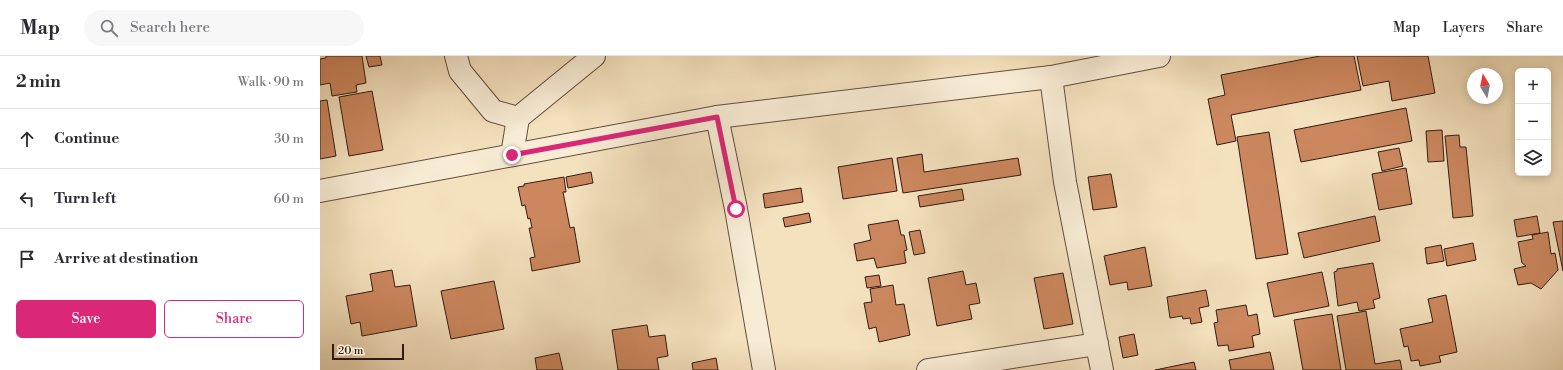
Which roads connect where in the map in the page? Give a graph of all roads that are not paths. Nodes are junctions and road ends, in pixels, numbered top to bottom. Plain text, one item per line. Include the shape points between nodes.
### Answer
1 (456, 56) edge
2 (594, 56) edge
3 (1159, 56) edge
4 (1051, 77) junction
5 (717, 117) junction
6 (518, 118) junction
7 (512, 155) junction
8 (320, 191) edge
9 (1097, 344) junction
10 (764, 370) edge
11 (928, 370) edge
12 (1102, 370) edge

1 - 6 street via 460,71 494,111
2 - 6 street
3 - 4 street
4 - 5 street
4 - 9 street via 1065,182
5 - 7 street
5 - 10 street
6 - 7 street
7 - 8 street
9 - 11 street
9 - 12 street

